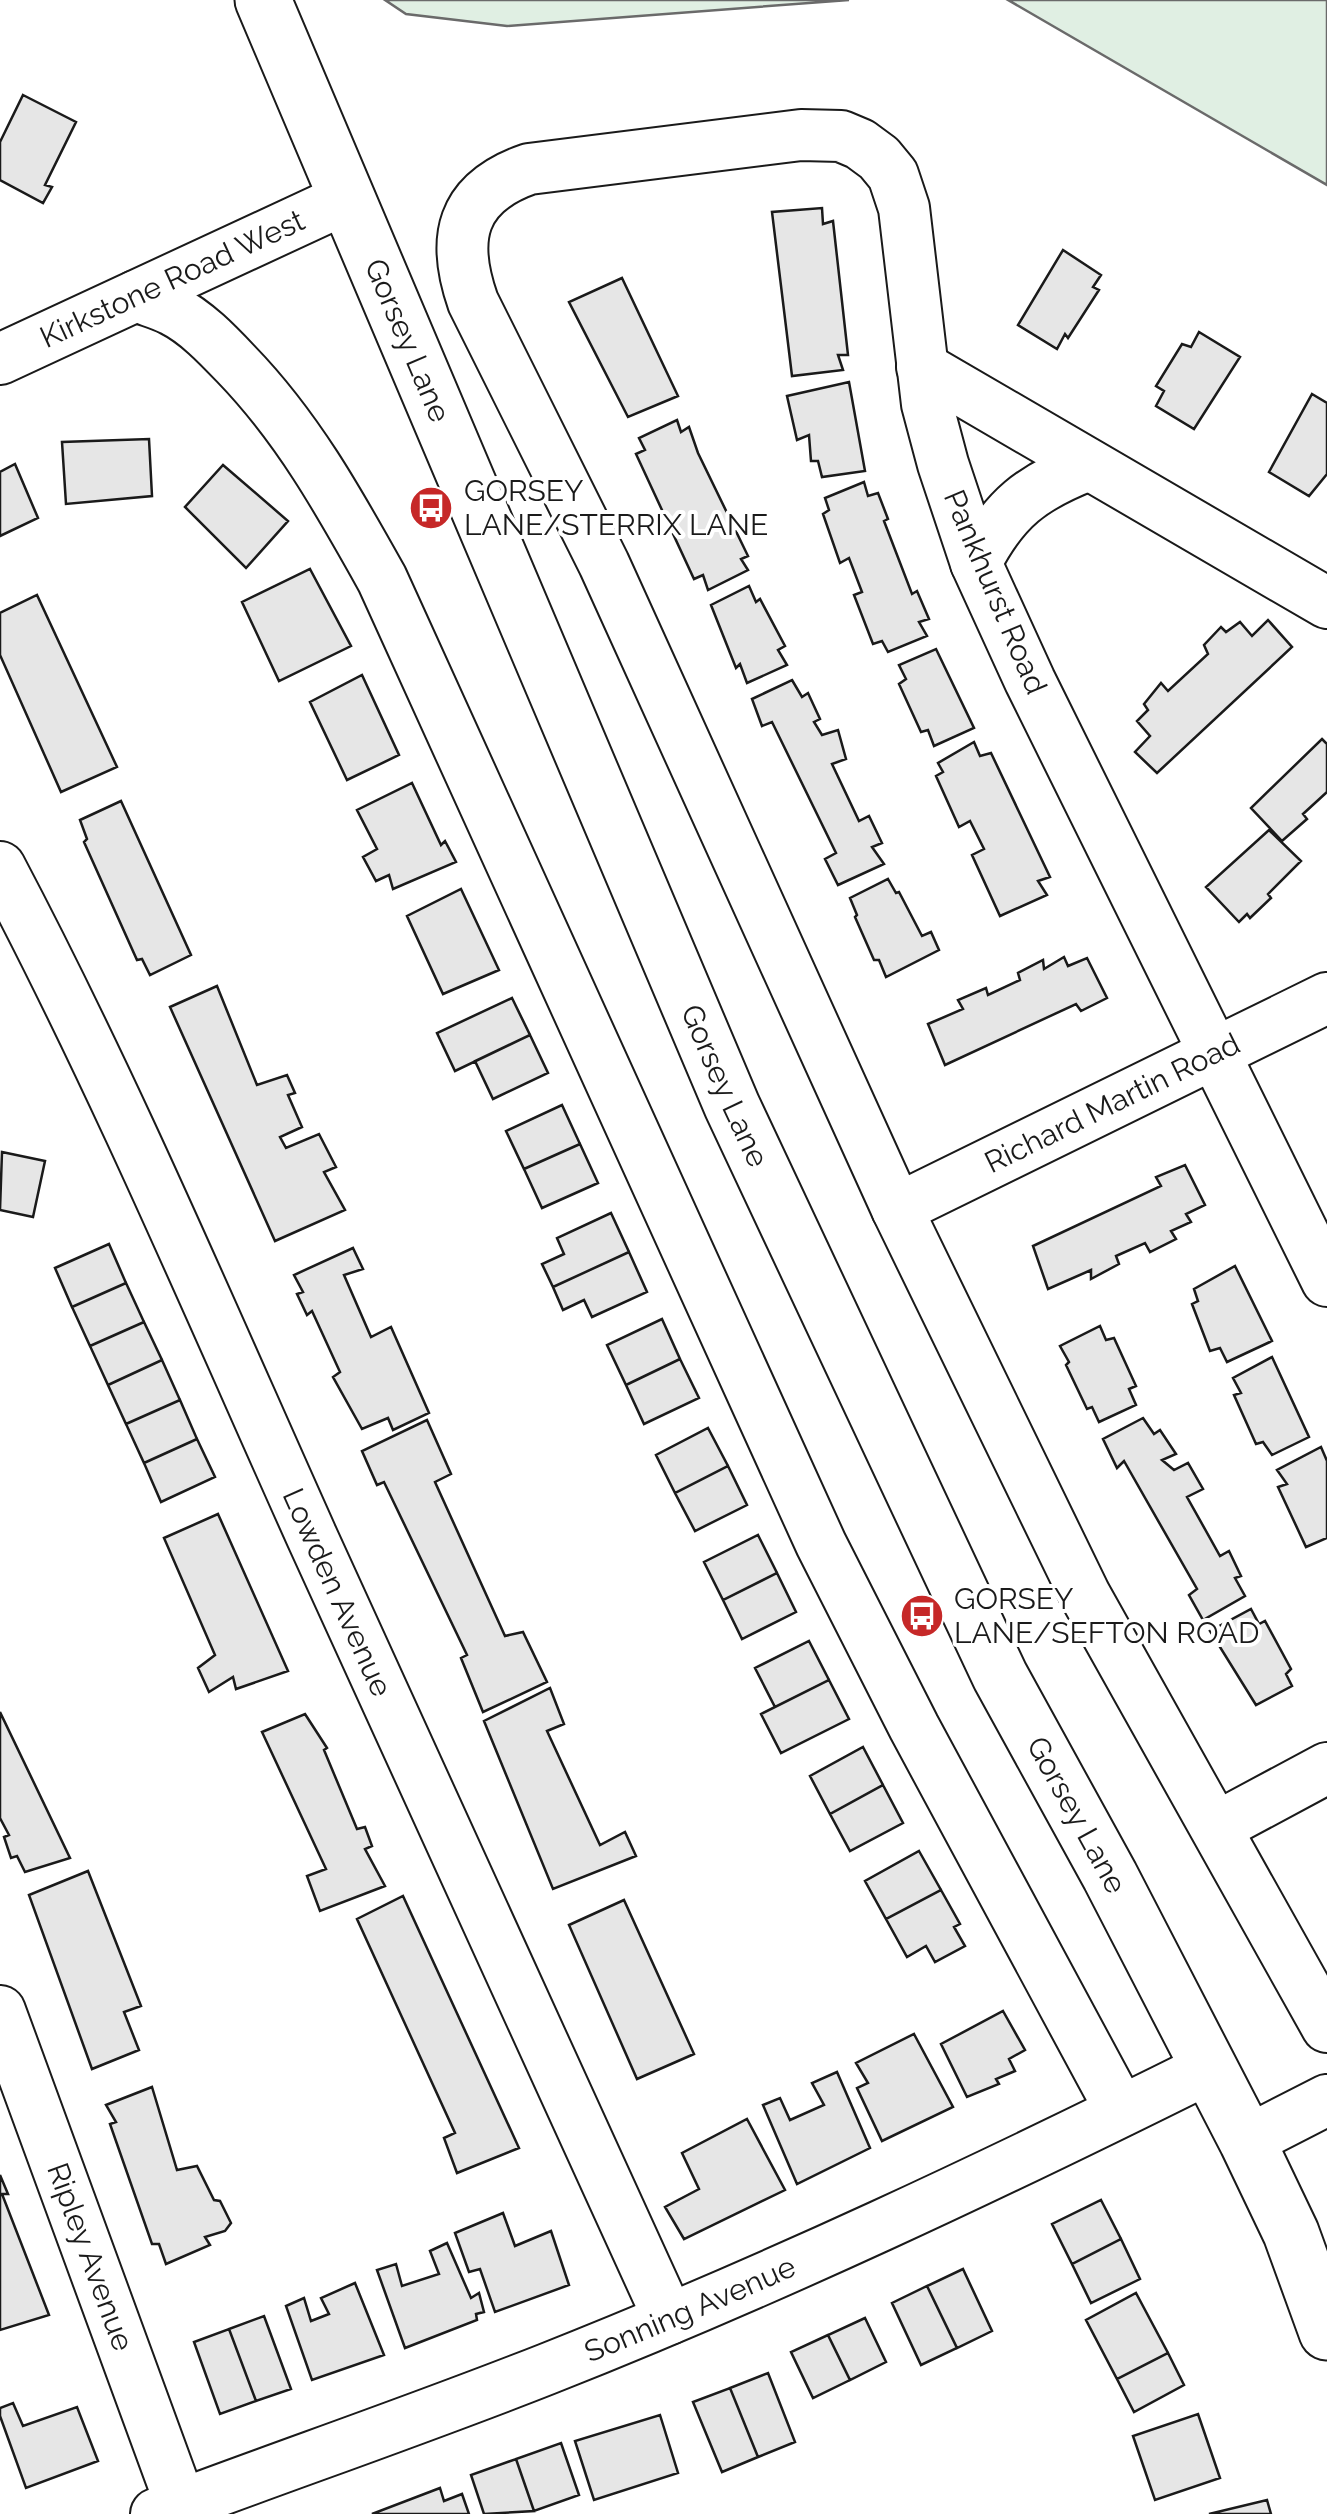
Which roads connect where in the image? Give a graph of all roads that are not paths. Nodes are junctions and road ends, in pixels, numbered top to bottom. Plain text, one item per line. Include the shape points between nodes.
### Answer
1 (264, 0) edge
2 (345, 199) junction
3 (136, 296) junction
4 (0, 359) edge
5 (922, 367) junction
6 (1089, 464) junction
7 (976, 563) junction
8 (1327, 603) edge
9 (0, 867) edge
10 (1327, 998) edge
11 (1214, 1052) junction
12 (897, 1210) junction
13 (1327, 1280) edge
14 (1327, 1768) edge
15 (1217, 1826) junction
16 (0, 2011) edge
17 (1327, 2027) edge
18 (1209, 2068) junction
19 (1327, 2100) edge
20 (1122, 2111) junction
21 (1247, 2140) junction
22 (669, 2319) junction
23 (1327, 2332) edge
24 (168, 2509) edge

1 - 2 main road, Gorsey Lane
2 - 3 street, Kirkstone Road West
2 - 18 main road, Gorsey Lane via 732,1106 1000,1676
3 - 4 street, Kirkstone Road West
3 - 20 street via 174,310 214,340 263,392 326,480 382,579 821,1544
5 - 6 street
5 - 7 street, Pankhurst Road via 943,464
5 - 12 street, Pankhurst Road via 899,192 879,158 842,136 800,135 529,170 486,191 461,233 472,302 604,564
6 - 7 street via 1024,498 994,528
6 - 8 street
7 - 11 street, Pankhurst Road
9 - 22 street, Lowden Avenue via 139,1148
10 - 11 street, Richard Martin Road
11 - 12 street, Richard Martin Road
11 - 13 street, Pankhurst Road
12 - 15 street via 1084,1595
14 - 15 street
15 - 17 street
16 - 24 street, Ripley Avenue
18 - 20 street, Sonning Avenue
18 - 21 main road, Gorsey Lane
19 - 21 street
20 - 22 street, Sonning Avenue
21 - 23 main road, Gorsey Lane
22 - 24 street, Sonning Avenue

